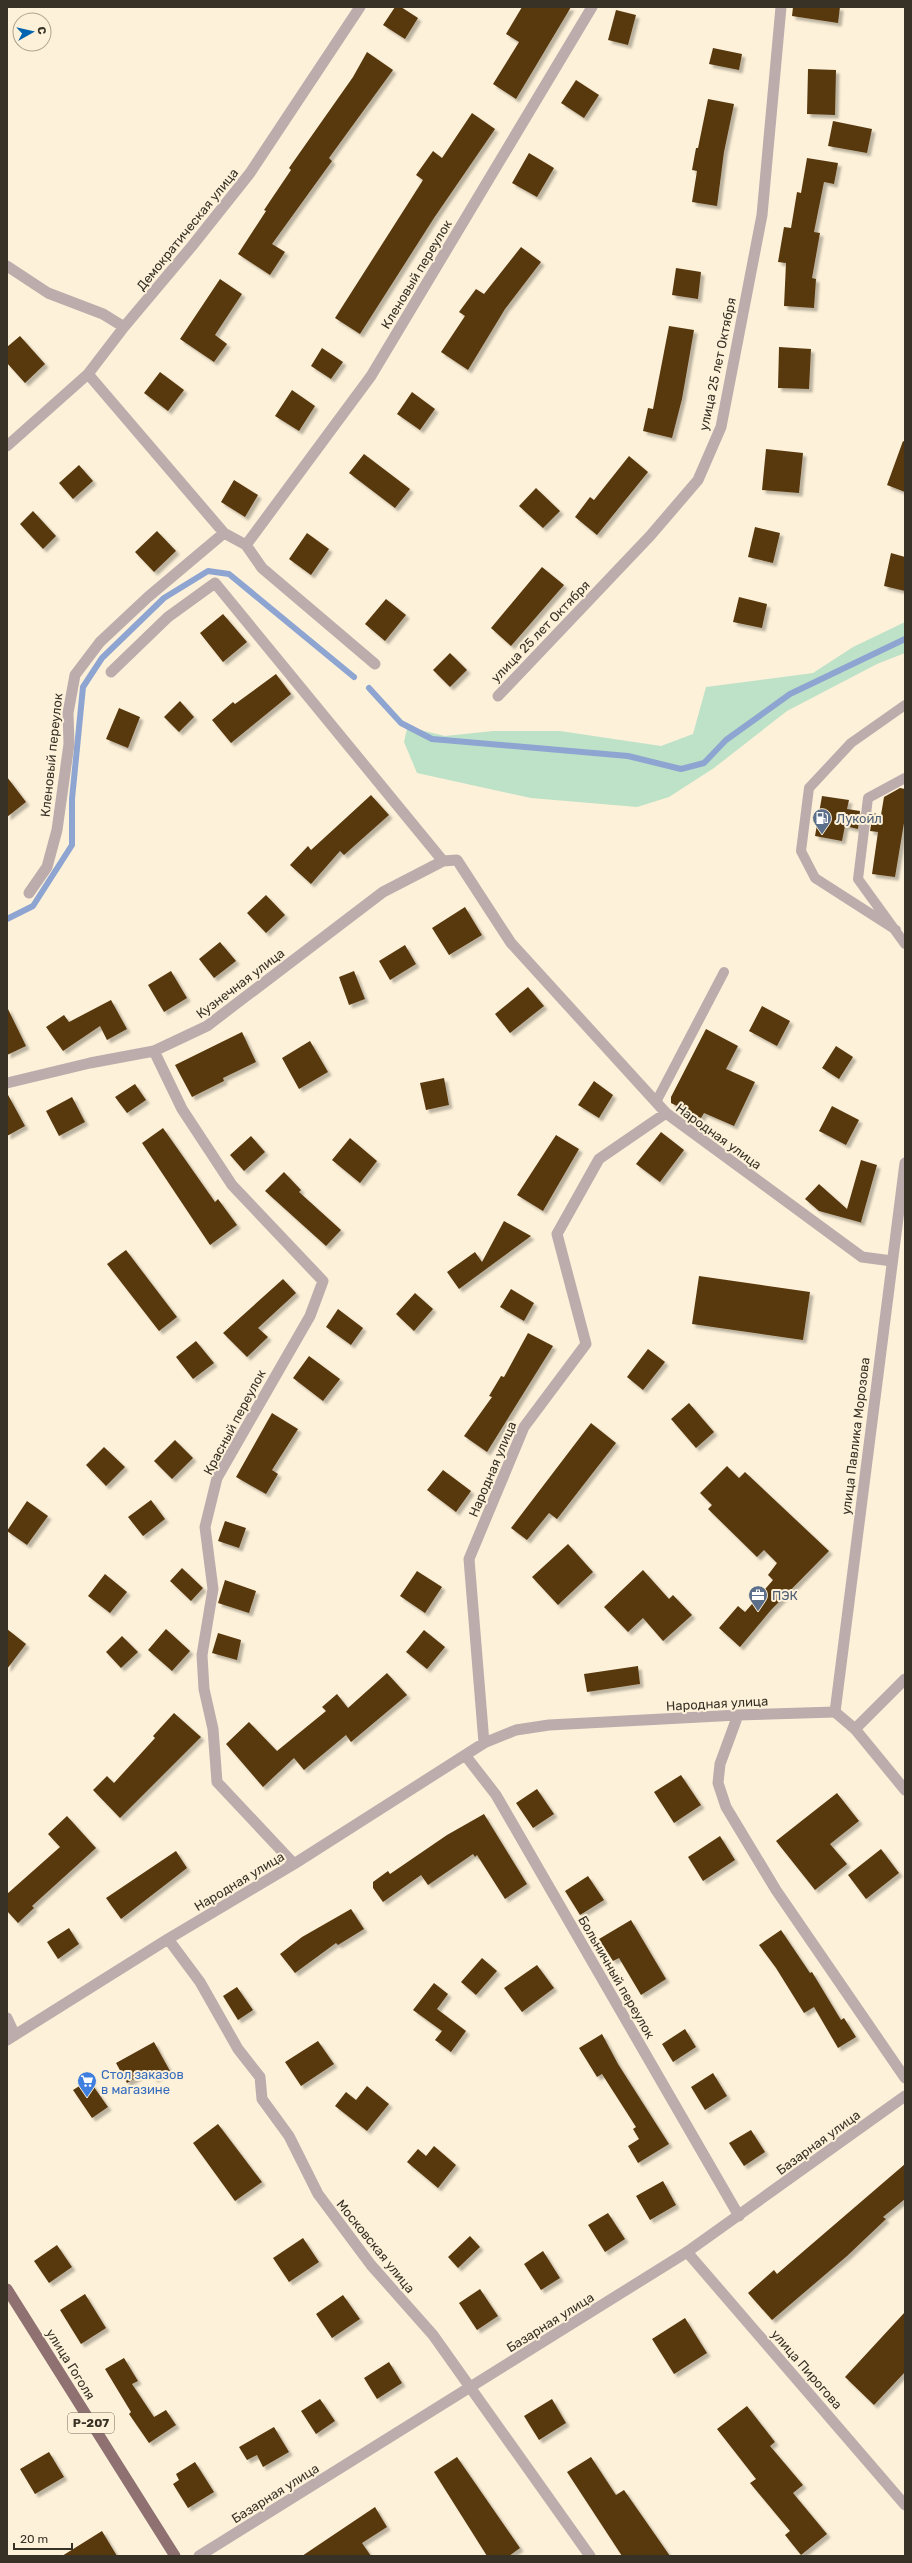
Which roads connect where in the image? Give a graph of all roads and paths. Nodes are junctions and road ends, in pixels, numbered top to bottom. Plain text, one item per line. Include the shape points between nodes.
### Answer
1 (360, 7) edge
2 (592, 7) edge
3 (781, 7) edge
4 (7, 266) edge
5 (124, 327) junction
6 (88, 374) junction
7 (7, 446) edge
8 (224, 533) junction
9 (246, 545) junction
10 (375, 664) dead end
11 (111, 672) dead end
12 (498, 696) dead end
13 (905, 705) edge
14 (905, 778) edge
15 (443, 861) junction
16 (29, 893) dead end
17 (896, 930) junction
18 (905, 944) edge
19 (724, 972) dead end
20 (154, 1051) junction
21 (7, 1083) edge
22 (656, 1102) junction
23 (666, 1113) junction
24 (905, 1163) edge
25 (892, 1261) junction
26 (905, 1679) edge
27 (835, 1712) junction
28 (738, 1715) junction
29 (855, 1729) junction
30 (484, 1743) junction
31 (465, 1755) junction
32 (905, 1790) edge
33 (294, 1864) junction
34 (168, 1939) junction
35 (7, 2018) edge
36 (11, 2037) edge
37 (905, 2078) edge
38 (905, 2096) edge
39 (739, 2216) junction
40 (687, 2252) junction
41 (7, 2289) edge
42 (470, 2388) junction
43 (905, 2505) edge
44 (175, 2556) edge
45 (199, 2556) edge
46 (590, 2556) edge

1 - 5 street, Демократическая улица via 250,173
2 - 9 street, Кленовый переулок via 371,376
3 - 12 street, улица 25 лет Октября via 762,215 721,427 698,480 650,536
4 - 5 street via 48,293 103,314
5 - 6 street, Демократическая улица
6 - 7 street, Демократическая улица
6 - 8 street
8 - 9 street
8 - 16 street, Кленовый переулок via 142,602 100,642 75,675 68,713 69,744 57,830 47,866
9 - 10 street via 262,568
11 - 15 street via 168,617 215,582
13 - 17 lane via 851,743 809,788 801,851 815,878
14 - 17 lane via 868,798 858,879
15 - 20 street, Кузнечная улица via 383,892 207,1026
15 - 22 street via 457,860 511,943
17 - 18 lane
19 - 22 lane
20 - 21 street, Кузнечная улица
20 - 33 street, Красный переулок via 182,1109 232,1185 322,1282 310,1316 217,1478 205,1527 213,1589 202,1655 204,1689 213,1729 217,1782
22 - 23 street
23 - 25 street, Народная улица via 862,1257
23 - 30 street, Народная улица via 599,1159 557,1234 586,1344 524,1427 468,1559
24 - 25 street, улица Павлика Морозова
25 - 27 street, улица Павлика Морозова
26 - 29 street
27 - 28 street, Народная улица
27 - 29 street
28 - 30 street, Народная улица via 549,1726 516,1730
28 - 37 street via 720,1764 718,1783 726,1807 776,1890
29 - 32 street
30 - 31 street, Народная улица
31 - 33 street, Народная улица
31 - 39 street, Больничный переулок via 496,1795
33 - 34 street, Народная улица
34 - 36 street, Народная улица
34 - 42 street, Московская улица via 200,1982 238,2049 260,2077 262,2099 289,2136 318,2194 371,2265 433,2335
35 - 36 street
38 - 39 street, Базарная улица
39 - 40 street, Базарная улица
40 - 42 street, Базарная улица
40 - 43 street, улица Пирогова
41 - 44 main road, улица Гоголя / Р-207
42 - 45 street, Базарная улица
42 - 46 street, Московская улица

